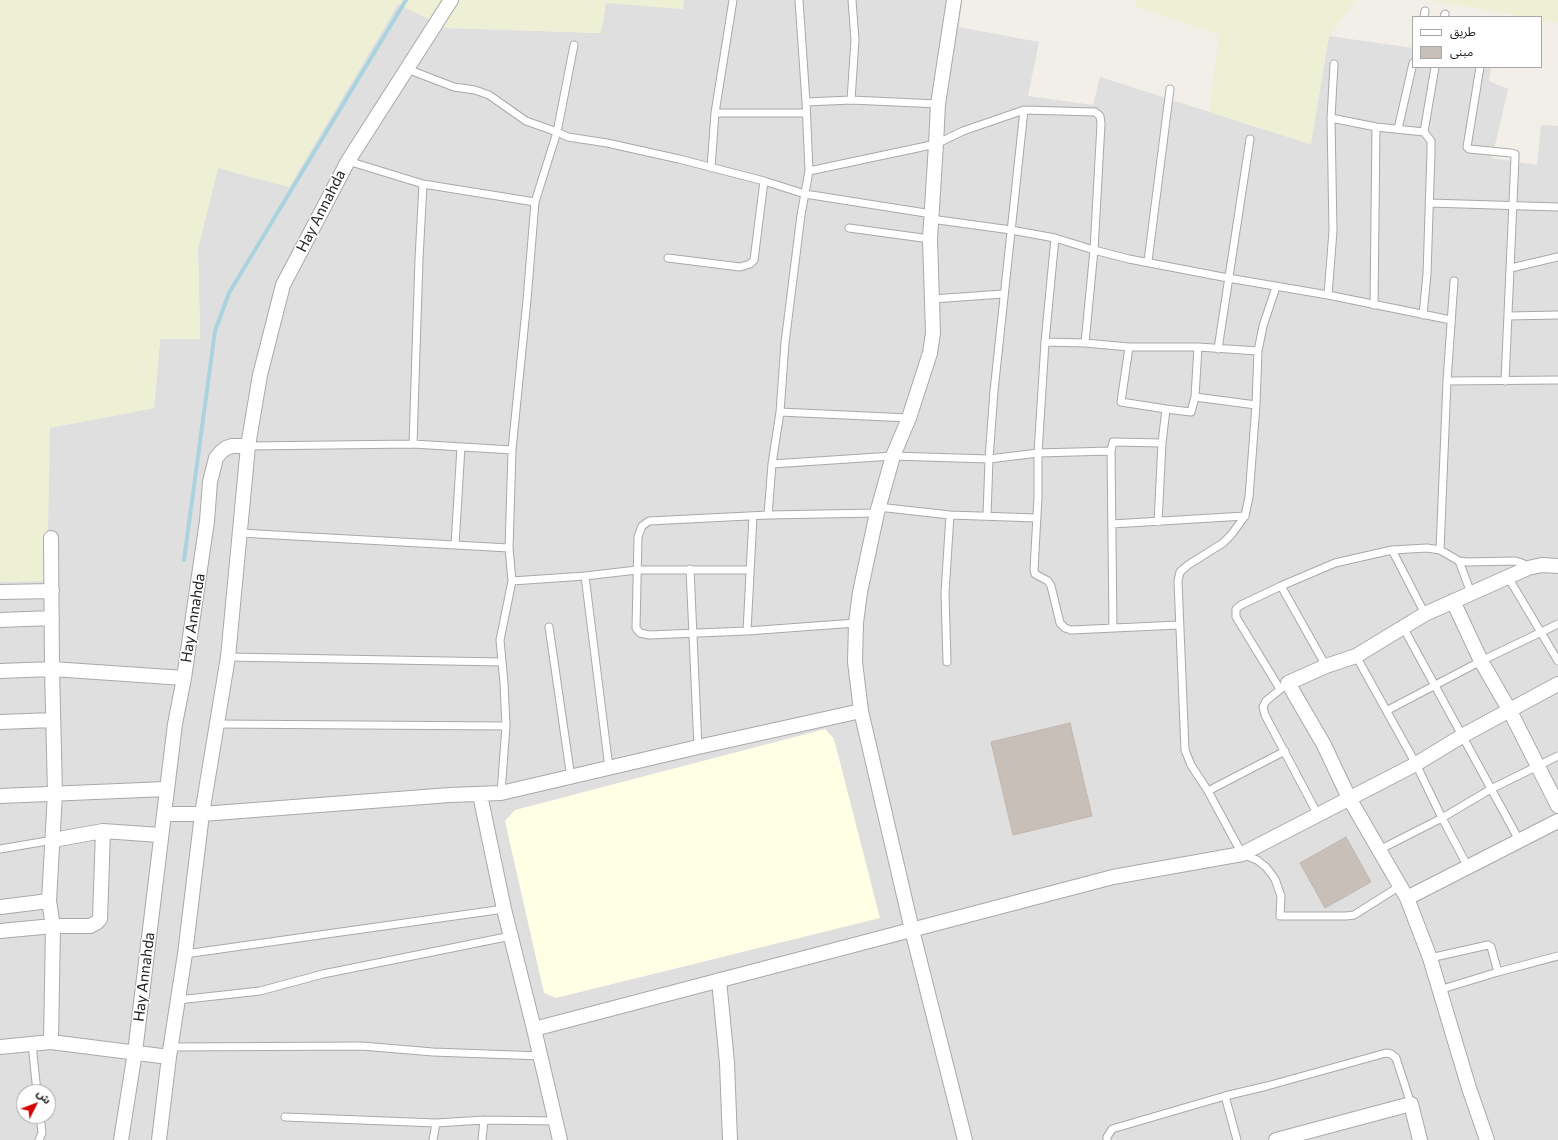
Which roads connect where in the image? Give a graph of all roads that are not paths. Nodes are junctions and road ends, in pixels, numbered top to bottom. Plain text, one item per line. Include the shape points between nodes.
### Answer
1 (451, 0) edge
2 (734, 0) edge
3 (799, 0) edge
4 (852, 0) edge
5 (954, 0) edge
6 (574, 45) dead end
7 (1334, 64) dead end
8 (1412, 67) edge
9 (1435, 68) edge
10 (1480, 68) edge
11 (407, 69) junction
12 (1170, 89) dead end
13 (851, 100) junction
14 (806, 102) junction
15 (938, 104) junction
16 (1024, 110) junction
17 (715, 113) junction
18 (806, 113) junction
19 (1331, 118) junction
20 (1376, 126) junction
21 (1398, 129) junction
22 (557, 132) junction
23 (1424, 132) junction
24 (1250, 139) dead end
25 (936, 144) junction
26 (348, 161) junction
27 (711, 168) junction
28 (809, 171) junction
29 (764, 181) junction
30 (423, 184) junction
31 (805, 194) junction
32 (535, 202) junction
33 (1430, 203) junction
34 (1513, 205) junction
35 (1558, 207) edge
36 (931, 217) junction
37 (849, 228) dead end
38 (1011, 230) junction
39 (1055, 238) junction
40 (930, 239) junction
41 (1094, 250) junction
42 (1558, 257) edge
43 (668, 258) dead end
44 (1148, 261) junction
45 (1511, 268) junction
46 (1228, 278) junction
47 (1454, 281) dead end
48 (1276, 287) junction
49 (1003, 294) junction
50 (1328, 295) junction
51 (933, 299) junction
52 (1374, 305) junction
53 (1423, 315) junction
54 (1558, 315) edge
55 (1508, 316) junction
56 (1451, 320) junction
57 (1045, 342) junction
58 (1085, 343) junction
59 (1129, 347) junction
60 (1198, 347) junction
61 (1218, 349) junction
62 (1258, 351) junction
63 (1447, 380) junction
64 (1558, 380) edge
65 (1505, 381) junction
66 (1195, 397) junction
67 (1256, 406) junction
68 (1166, 409) junction
69 (780, 412) junction
70 (909, 418) junction
71 (1162, 443) junction
72 (413, 444) junction
73 (248, 446) junction
74 (461, 447) junction
75 (512, 450) junction
76 (1111, 451) junction
77 (1038, 453) junction
78 (893, 456) junction
79 (989, 459) junction
80 (772, 464) junction
81 (877, 510) junction
82 (768, 515) junction
83 (950, 515) junction
84 (753, 516) junction
85 (987, 516) junction
86 (1245, 516) junction
87 (1036, 518) junction
88 (1158, 522) junction
89 (1112, 524) junction
90 (240, 533) junction
91 (52, 538) dead end
92 (456, 545) junction
93 (509, 548) junction
94 (1392, 550) junction
95 (1440, 550) junction
96 (1459, 561) junction
97 (1558, 566) edge
98 (1528, 568) junction
99 (690, 569) junction
100 (637, 570) junction
101 (750, 570) junction
102 (585, 576) junction
103 (1508, 577) junction
104 (512, 581) junction
105 (1282, 586) junction
106 (52, 591) junction
107 (0, 592) edge
108 (1471, 593) junction
109 (1453, 601) junction
110 (1425, 614) junction
111 (52, 618) junction
112 (0, 620) edge
113 (856, 623) junction
114 (1179, 624) junction
115 (1558, 624) edge
116 (549, 627) dead end
117 (1403, 627) junction
118 (1113, 628) junction
119 (747, 631) junction
120 (693, 632) junction
121 (1540, 632) junction
122 (1356, 656) junction
123 (228, 657) junction
124 (1481, 661) junction
125 (1558, 661) edge
126 (502, 662) junction
127 (947, 662) dead end
128 (1326, 666) junction
129 (52, 669) junction
130 (0, 671) edge
131 (184, 678) junction
132 (1558, 684) edge
133 (1284, 686) junction
134 (1436, 686) junction
135 (1388, 710) junction
136 (861, 711) junction
137 (1510, 711) junction
138 (53, 720) junction
139 (0, 722) edge
140 (216, 724) junction
141 (506, 726) junction
142 (1462, 736) junction
143 (698, 747) junction
144 (1285, 750) junction
145 (1558, 756) edge
146 (1416, 764) junction
147 (1538, 767) junction
148 (610, 768) junction
149 (571, 778) junction
150 (1491, 789) junction
151 (166, 790) junction
152 (1208, 792) junction
153 (55, 793) junction
154 (501, 793) junction
155 (480, 795) junction
156 (0, 796) edge
157 (1349, 798) junction
158 (1558, 806) edge
159 (165, 814) junction
160 (202, 814) junction
161 (1318, 815) junction
162 (1442, 818) junction
163 (1558, 821) edge
164 (103, 830) junction
165 (160, 835) junction
166 (53, 840) junction
167 (1519, 840) junction
168 (0, 849) edge
169 (1379, 850) junction
170 (1242, 854) junction
171 (1468, 867) junction
172 (1403, 892) junction
173 (49, 901) junction
174 (0, 907) edge
175 (504, 909) junction
176 (53, 926) junction
177 (912, 930) junction
178 (0, 931) edge
179 (511, 936) junction
180 (185, 954) junction
181 (1558, 956) edge
182 (1430, 958) junction
183 (1498, 972) junction
184 (719, 980) junction
185 (1439, 990) junction
186 (178, 1000) junction
187 (534, 1029) junction
188 (52, 1042) junction
189 (32, 1044) junction
190 (0, 1047) edge
191 (135, 1052) junction
192 (170, 1052) junction
193 (541, 1056) junction
194 (36, 1084) edge
195 (1225, 1096) junction
196 (1411, 1104) junction
197 (285, 1117) dead end
198 (484, 1120) junction
199 (556, 1121) junction
200 (436, 1123) junction
201 (41, 1124) edge
202 (1290, 1138) edge
203 (39, 1140) edge
204 (121, 1140) edge
205 (159, 1140) edge
206 (433, 1140) edge
207 (482, 1140) edge
208 (560, 1140) edge
209 (730, 1140) edge
210 (965, 1140) edge
211 (1107, 1140) edge
212 (1237, 1140) edge
213 (1276, 1140) edge
214 (1420, 1140) edge
215 (1487, 1140) edge

1 - 11 street, Hay Annahda
2 - 17 lane
3 - 14 lane
4 - 13 lane via 855,40
5 - 15 street
6 - 22 lane
7 - 19 lane
8 - 21 lane
9 - 23 lane
10 - 34 lane via 1466,145 1470,149 1514,154
11 - 22 lane via 454,87 489,95 526,121
11 - 26 street, Hay Annahda
12 - 44 lane
13 - 14 lane
13 - 15 lane
14 - 18 lane
15 - 25 street
16 - 25 lane via 963,131
16 - 38 lane
16 - 41 lane via 1095,112 1100,116
17 - 18 lane
17 - 27 lane
18 - 28 lane
19 - 20 lane
19 - 50 lane via 1333,231
20 - 21 lane
20 - 52 lane
21 - 23 lane
22 - 27 lane via 568,138 607,142
22 - 32 lane
23 - 33 lane via 1431,141
24 - 46 lane
25 - 28 lane
25 - 36 street
26 - 30 lane
26 - 73 street, Hay Annahda via 283,285 260,375
27 - 29 lane
28 - 31 lane
29 - 31 lane
29 - 43 lane via 754,260 750,264 740,267
30 - 32 lane
30 - 72 lane
31 - 36 lane
31 - 69 lane
32 - 75 lane
33 - 34 lane
33 - 53 lane
34 - 35 lane
34 - 45 lane
36 - 38 lane
36 - 40 street
37 - 40 lane
38 - 39 lane
38 - 49 lane
39 - 41 lane
39 - 57 lane
40 - 51 street
41 - 44 lane
41 - 58 lane
42 - 45 lane
44 - 46 lane
45 - 55 lane
46 - 48 lane
46 - 61 lane
47 - 56 lane
48 - 50 lane
48 - 62 lane
49 - 51 lane
49 - 79 lane
50 - 52 lane
51 - 70 street via 930,353
52 - 53 lane
53 - 56 lane
54 - 55 lane
55 - 65 lane
56 - 63 lane
57 - 58 lane
57 - 77 lane
58 - 59 lane
59 - 60 lane
59 - 68 lane via 1121,402
60 - 61 lane
60 - 66 lane
61 - 62 lane
62 - 67 lane
63 - 65 lane
63 - 95 lane
64 - 65 lane
66 - 67 lane
66 - 68 lane via 1191,412
67 - 86 lane via 1249,497
68 - 71 lane
69 - 70 lane
69 - 80 lane
70 - 78 street
71 - 76 lane via 1113,442
71 - 88 lane
72 - 73 lane
72 - 74 lane
73 - 90 street, Hay Annahda
73 - 131 street, Hay Annahda via 226,448 216,458 210,482 207,521
74 - 75 lane
74 - 92 lane
75 - 93 lane
76 - 77 lane
76 - 89 lane
77 - 79 lane
77 - 87 lane
78 - 79 lane
78 - 80 lane
78 - 81 street
79 - 85 lane
80 - 82 lane
81 - 82 lane
81 - 83 lane
81 - 113 street
82 - 84 lane
83 - 85 lane
83 - 127 lane via 945,593
84 - 100 lane via 649,521 642,526 638,537
84 - 101 lane
85 - 87 lane
86 - 88 lane
86 - 114 lane via 1223,543 1180,572
87 - 118 lane via 1034,570 1035,574 1048,581 1051,586 1060,623 1071,630
88 - 89 lane
89 - 118 lane
90 - 92 lane
90 - 123 street, Hay Annahda
91 - 106 street
92 - 93 lane
93 - 104 lane
94 - 95 lane
94 - 105 lane via 1334,563
94 - 110 lane
95 - 96 lane
96 - 98 lane via 1515,561
96 - 108 lane
97 - 98 street via 1542,565
98 - 103 street
99 - 100 lane
99 - 101 lane
99 - 120 lane
100 - 102 lane
100 - 120 lane via 636,628 640,633 649,635
101 - 119 lane
102 - 104 lane
102 - 148 lane
103 - 108 street
103 - 121 lane
104 - 126 lane via 500,640
105 - 128 lane
105 - 133 lane via 1241,605 1236,609 1236,617
106 - 107 street
106 - 111 street
108 - 109 street
109 - 110 street
109 - 124 street
110 - 117 street
111 - 112 street
111 - 129 street
113 - 119 lane
113 - 136 street via 855,662
114 - 118 lane
114 - 152 lane via 1185,750
115 - 121 lane
116 - 149 lane
117 - 122 street
117 - 134 lane
119 - 120 lane
120 - 143 lane
121 - 124 lane
121 - 125 lane
122 - 128 street
122 - 135 lane
123 - 126 lane
123 - 140 street, Hay Annahda
124 - 134 lane
124 - 137 street
126 - 141 lane
128 - 133 street
129 - 130 street
129 - 131 street
129 - 138 street
131 - 151 street, Hay Annahda
132 - 137 street
133 - 144 lane via 1266,701 1264,707 1265,715
133 - 157 street via 1324,745
134 - 135 lane
134 - 142 lane
135 - 146 lane
136 - 143 street
136 - 177 street
137 - 142 street
137 - 147 street
138 - 139 street
138 - 153 street
140 - 141 lane
140 - 160 street, Hay Annahda
141 - 154 lane
142 - 146 street
142 - 150 lane
143 - 148 street
144 - 152 lane
144 - 161 lane
145 - 147 lane
146 - 157 street
146 - 162 lane
147 - 150 lane
147 - 158 street
148 - 149 street
149 - 154 street
150 - 162 lane
150 - 167 lane
151 - 153 street
151 - 159 street, Hay Annahda
152 - 170 lane
153 - 156 street
153 - 166 street
154 - 155 street
155 - 160 street via 450,795
155 - 175 street
157 - 161 street
157 - 169 street
159 - 160 street
159 - 165 street, Hay Annahda
160 - 180 street, Hay Annahda
161 - 170 street
162 - 169 lane
162 - 171 lane
163 - 167 street
164 - 165 street
164 - 166 street
164 - 176 street via 100,919 90,926
165 - 191 street, Hay Annahda
166 - 168 lane
166 - 173 street
167 - 171 street
169 - 172 street
170 - 172 lane via 1257,860 1275,879 1281,896 1280,916 1346,916
170 - 177 street via 1113,877
171 - 172 street
172 - 182 street
173 - 174 street
173 - 176 street
175 - 179 street
175 - 180 lane
176 - 178 street
176 - 188 street
177 - 184 street
177 - 210 street
179 - 186 lane via 323,974 260,991
179 - 187 street
180 - 186 street, Hay Annahda
181 - 183 lane
182 - 183 lane via 1488,945 1491,947
182 - 185 street
183 - 185 lane
184 - 187 street
184 - 209 street via 727,1063
185 - 215 street
186 - 192 street, Hay Annahda
187 - 193 street
188 - 189 street
188 - 191 street
189 - 190 street
189 - 194 lane
191 - 192 street
191 - 204 street, Hay Annahda
192 - 193 lane via 362,1046 433,1052
192 - 205 street, Hay Annahda
193 - 199 street
195 - 196 lane via 1386,1053 1396,1058
195 - 211 lane via 1112,1129
195 - 212 lane
196 - 202 street
196 - 214 street
197 - 200 lane
198 - 199 lane
198 - 200 lane
198 - 207 lane
199 - 208 street
200 - 206 lane
201 - 203 lane via 42,1133
202 - 213 street

